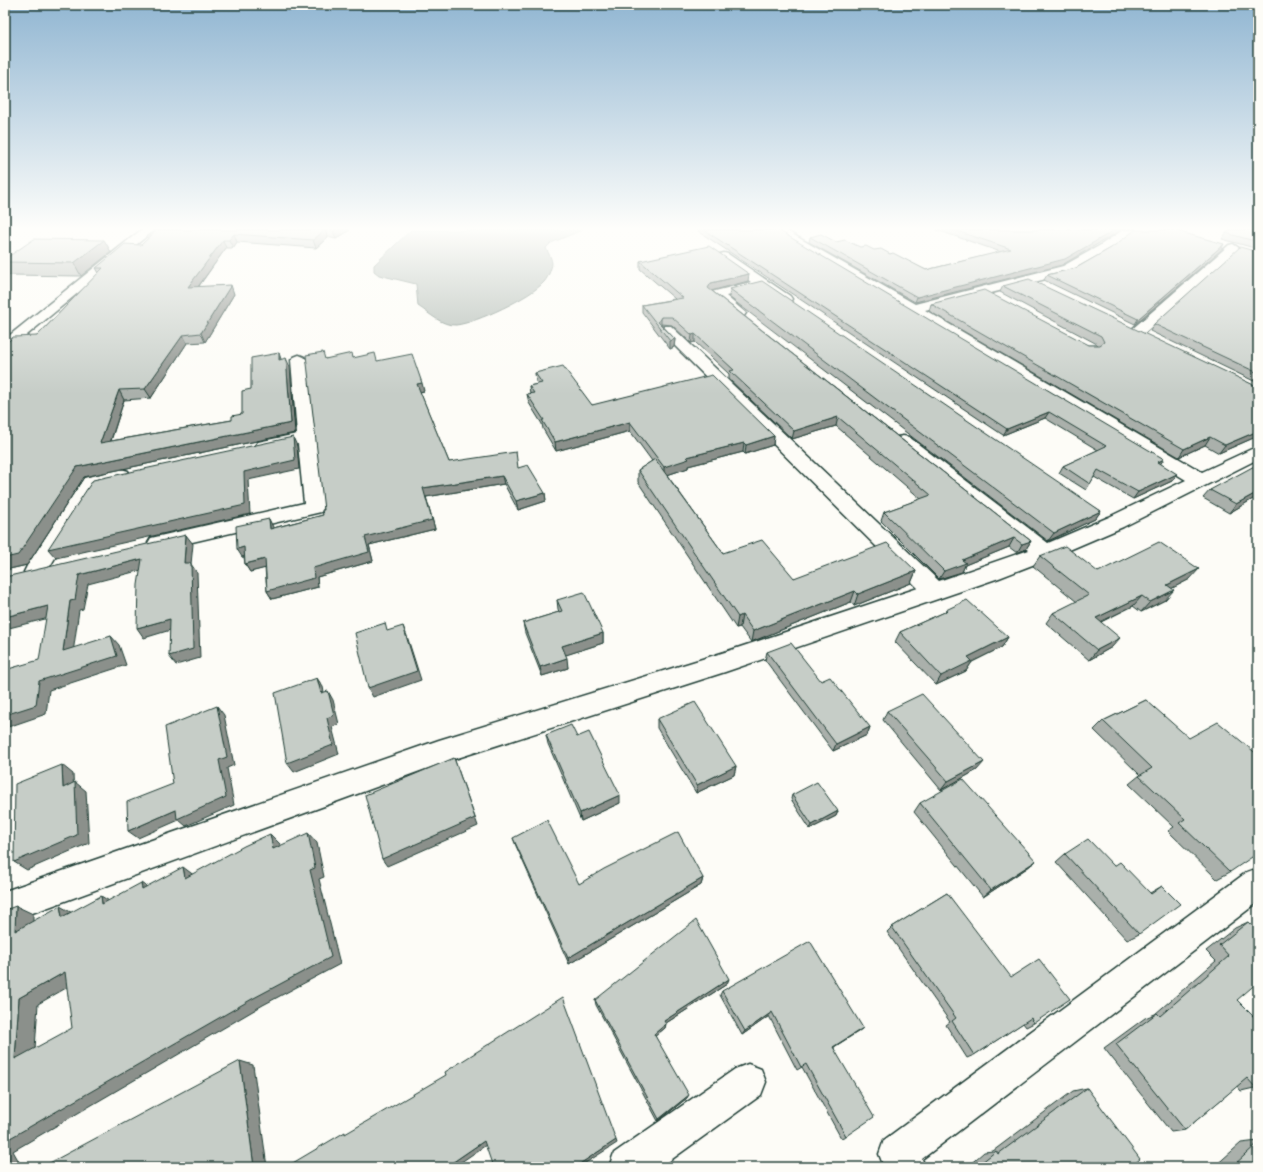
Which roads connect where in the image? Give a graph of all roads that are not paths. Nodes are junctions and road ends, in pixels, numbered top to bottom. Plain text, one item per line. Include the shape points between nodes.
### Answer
1 (81, 285) edge
2 (756, 285) edge
3 (765, 285) edge
4 (871, 285) edge
5 (1010, 285) edge
6 (1038, 285) edge
7 (1196, 285) edge
8 (1049, 290) edge
9 (984, 291) junction
10 (1004, 302) edge
11 (801, 309) edge
12 (913, 309) junction
13 (753, 324) edge
14 (1123, 326) edge
15 (666, 329) edge
16 (1136, 333) junction
17 (1151, 340) edge
18 (5, 346) edge
19 (299, 360) dead end
20 (890, 431) edge
21 (306, 437) junction
22 (245, 450) edge
23 (1258, 452) edge
24 (137, 472) edge
25 (1201, 480) junction
26 (143, 547) edge
27 (1046, 552) junction
28 (58, 566) edge
29 (35, 572) junction
30 (12, 577) edge
31 (935, 591) junction
32 (1258, 883) edge
33 (5, 906) edge
34 (748, 1082) dead end
35 (628, 1167) edge
36 (906, 1167) edge

1 - 18 street
2 - 13 street via 716,296
3 - 11 street
4 - 12 street
5 - 9 street
6 - 8 street
7 - 16 street
9 - 10 street
9 - 12 street
12 - 25 street
14 - 16 street
15 - 31 street
16 - 17 street
19 - 21 street
20 - 27 street
21 - 22 street
21 - 26 street via 314,507
23 - 25 street
24 - 29 street via 91,482
25 - 27 street via 1110,517
27 - 31 street
28 - 29 street
29 - 30 street
31 - 33 street via 725,662 439,752
32 - 36 street via 898,1154
34 - 35 street

